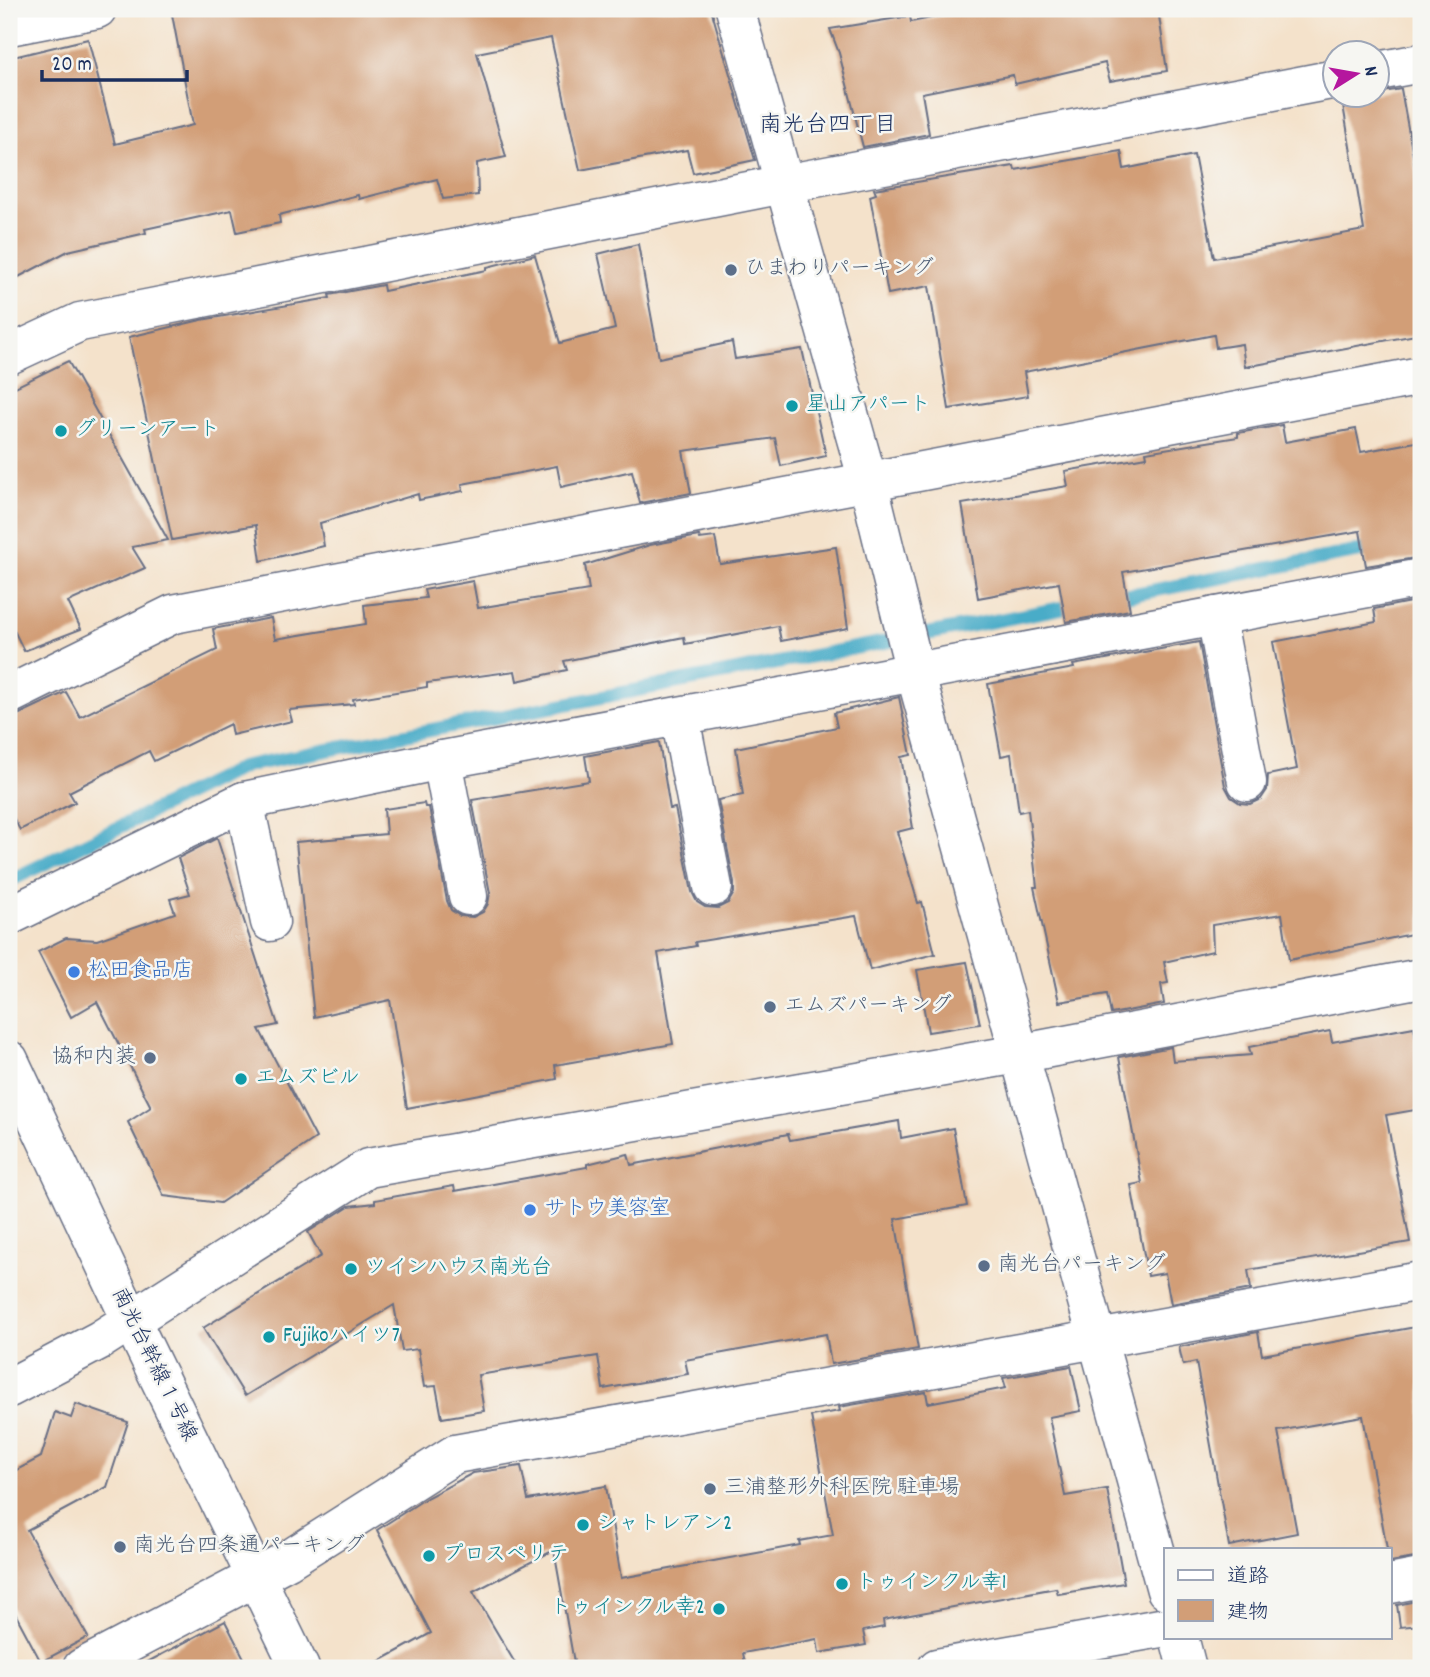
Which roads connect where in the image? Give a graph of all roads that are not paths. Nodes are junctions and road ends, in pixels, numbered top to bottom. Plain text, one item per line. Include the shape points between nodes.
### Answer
1 (97, 9) edge
2 (736, 9) edge
3 (9, 26) edge
4 (1421, 63) edge
5 (1392, 68) edge
6 (1322, 81) edge
7 (784, 184) junction
8 (9, 355) edge
9 (1421, 376) edge
10 (868, 481) junction
11 (1421, 578) edge
12 (1216, 616) junction
13 (910, 653) junction
14 (9, 695) edge
15 (680, 716) junction
16 (442, 760) junction
17 (1247, 782) dead end
18 (244, 801) junction
19 (713, 887) dead end
20 (468, 896) dead end
21 (9, 916) edge
22 (270, 922) dead end
23 (1421, 978) edge
24 (1018, 1054) junction
25 (9, 1060) edge
26 (1421, 1281) edge
27 (131, 1320) junction
28 (1097, 1338) junction
29 (9, 1388) edge
30 (256, 1578) junction
31 (1421, 1578) edge
32 (1164, 1583) edge
33 (1392, 1584) edge
34 (1164, 1626) edge
35 (1179, 1638) edge
36 (82, 1668) edge
37 (300, 1668) edge
38 (937, 1668) edge
39 (1187, 1668) edge

1 - 3 street
2 - 7 street
4 - 5 street
6 - 7 street
7 - 8 street via 80,322
7 - 10 street
9 - 10 street
10 - 13 street
10 - 14 street via 173,614
11 - 12 street
12 - 13 street
12 - 17 street
13 - 15 street
13 - 24 street
15 - 16 street
15 - 19 street
16 - 18 street
16 - 20 street
18 - 21 street
18 - 22 street
23 - 24 street
24 - 27 street via 368,1168
24 - 28 street
25 - 27 street, 南光台幹線１号線
26 - 28 street
27 - 29 street
27 - 30 street, 南光台幹線１号線
28 - 30 street via 456,1454
28 - 32 street
30 - 36 street
30 - 37 street, 南光台幹線１号線
31 - 33 street
34 - 38 street
35 - 39 street

